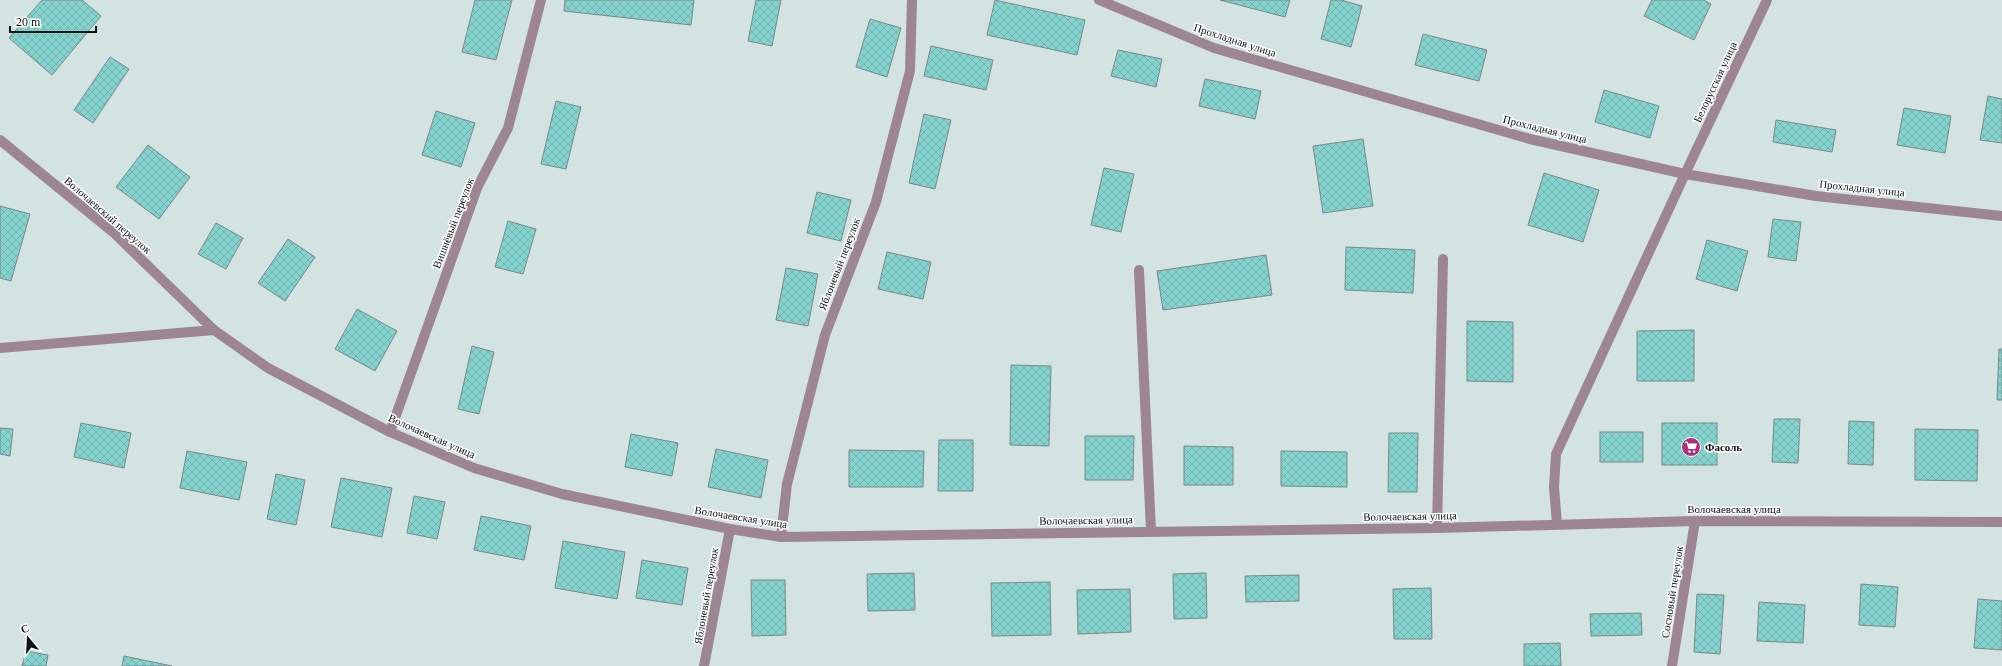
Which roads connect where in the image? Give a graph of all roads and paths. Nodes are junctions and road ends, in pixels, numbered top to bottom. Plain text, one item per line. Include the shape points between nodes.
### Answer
1 (541, 0) edge
2 (912, 0) edge
3 (1099, 0) edge
4 (1767, 0) edge
5 (0, 140) edge
6 (1685, 174) junction
7 (2002, 216) edge
8 (1443, 259) dead end
9 (1139, 270) dead end
10 (214, 330) junction
11 (0, 348) edge
12 (390, 432) junction
13 (1695, 521) junction
14 (2002, 522) edge
15 (1557, 524) junction
16 (1437, 528) junction
17 (730, 529) junction
18 (1151, 531) junction
19 (781, 537) junction
20 (704, 666) edge
21 (1672, 666) edge

1 - 12 street, Вишнёвый переулок via 508,128 477,188
2 - 19 street, Яблоневый переулок via 910,70 876,202 825,336 787,484
3 - 6 street, Прохладная улица via 1214,48 1530,139
4 - 6 street, Белорусская улица
5 - 10 street, Волочаевский переулок via 113,232
6 - 7 street, Прохладная улица via 1816,196
6 - 15 street, Белорусская улица via 1556,454 1554,487
8 - 16 street
9 - 18 street
10 - 11 street
10 - 12 street, Волочаевская улица via 268,368
12 - 17 street, Волочаевская улица via 474,468 562,494
13 - 14 street, Волочаевская улица
13 - 15 street, Волочаевская улица
13 - 21 street, Сосновый переулок
15 - 16 street, Волочаевская улица
16 - 18 street, Волочаевская улица
17 - 19 street, Волочаевская улица
17 - 20 street, Яблоневый переулок
18 - 19 street, Волочаевская улица

